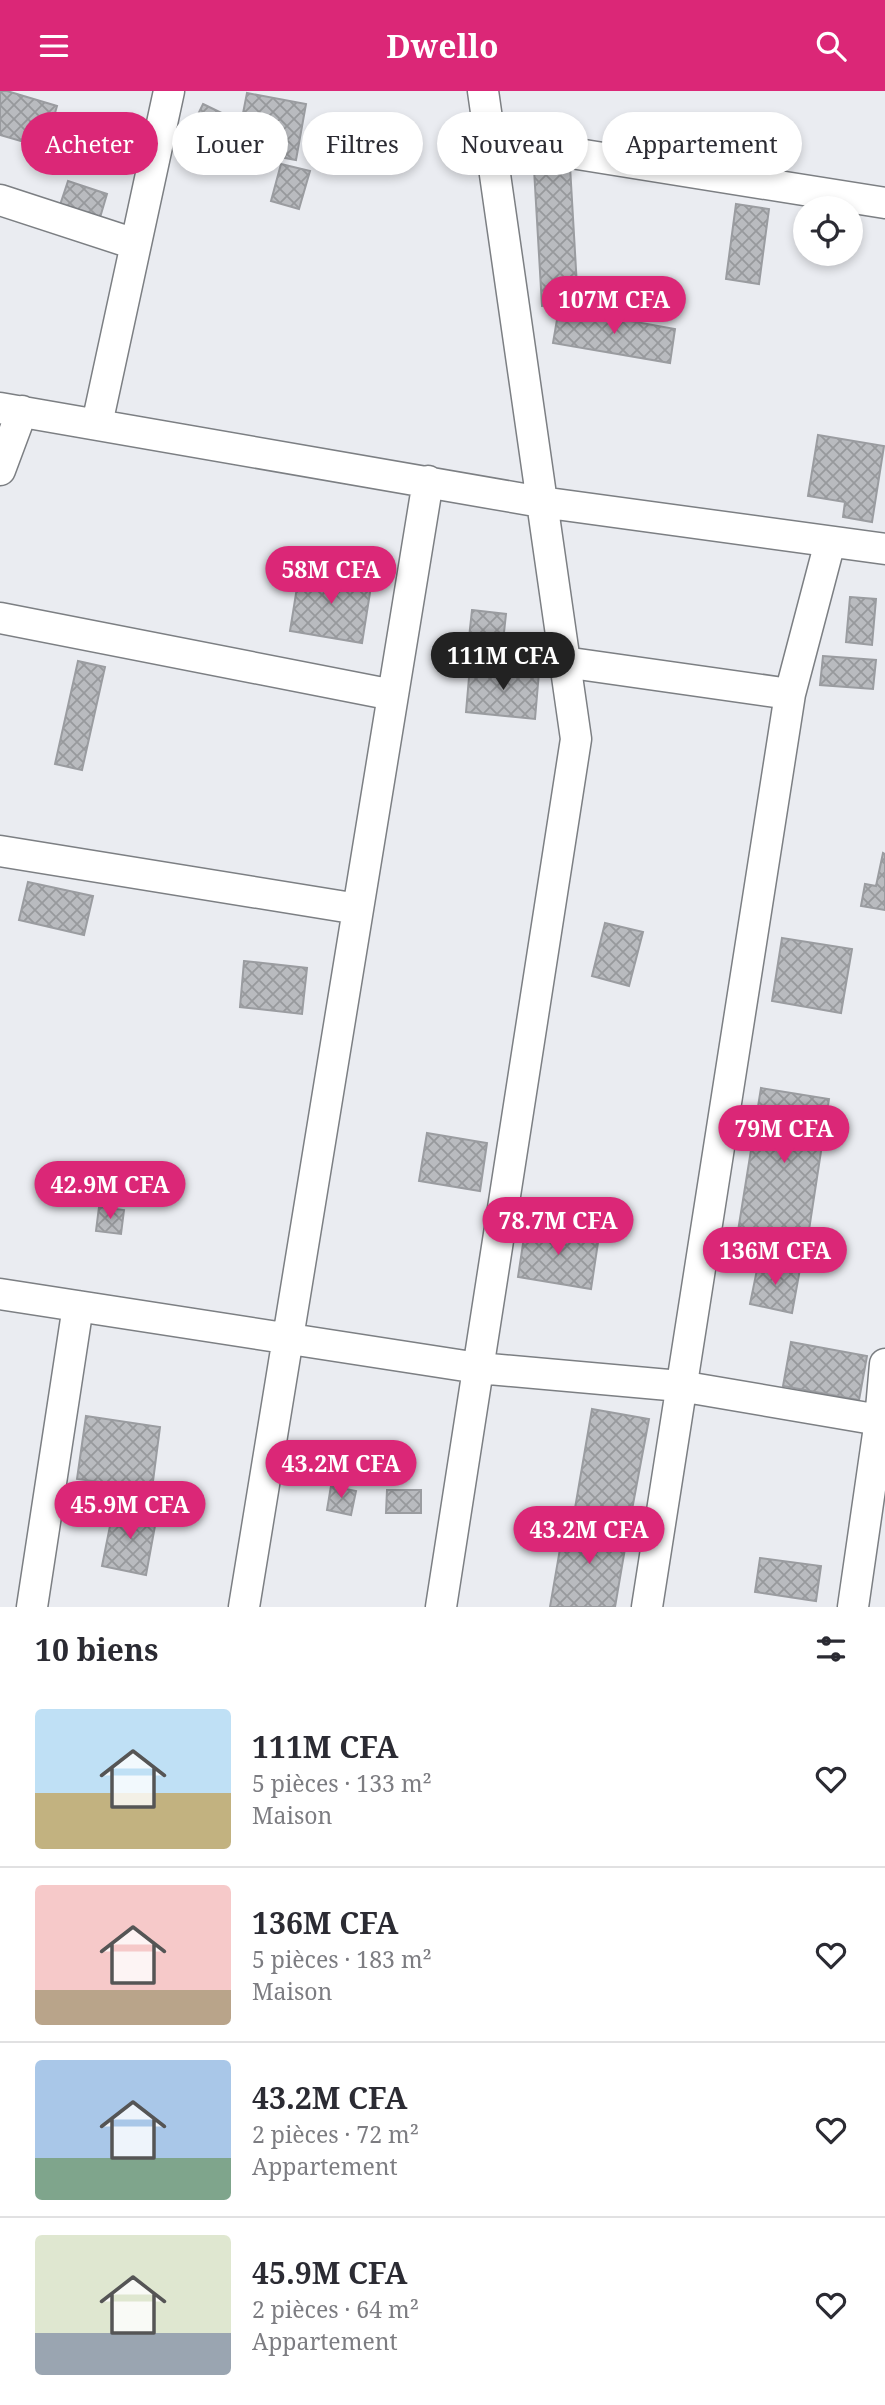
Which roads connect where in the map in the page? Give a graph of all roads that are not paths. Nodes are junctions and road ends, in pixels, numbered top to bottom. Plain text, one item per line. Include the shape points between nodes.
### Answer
1 (169, 91) edge
2 (483, 91) edge
3 (486, 112) edge
4 (588, 156) edge
5 (495, 175) edge
6 (0, 200) edge
7 (885, 203) edge
8 (135, 244) junction
9 (11, 409) edge
10 (97, 424) junction
11 (0, 470) edge
12 (428, 481) junction
13 (541, 502) junction
14 (830, 542) junction
15 (885, 549) edge
16 (0, 618) edge
17 (564, 662) junction
18 (790, 694) junction
19 (393, 695) junction
20 (0, 851) edge
21 (358, 909) junction
22 (0, 1294) edge
23 (78, 1306) junction
24 (288, 1339) junction
25 (885, 1364) edge
26 (478, 1369) junction
27 (680, 1386) junction
28 (883, 1420) edge
29 (32, 1607) edge
30 (244, 1607) edge
31 (441, 1607) edge
32 (647, 1607) edge
33 (853, 1607) edge

1 - 8 street
2 - 3 street
4 - 7 street
5 - 13 street
6 - 8 street
8 - 10 street
9 - 10 street
9 - 11 street
10 - 12 street
12 - 13 street
12 - 19 street
13 - 14 street
13 - 17 street
14 - 15 street
14 - 18 street
16 - 19 street
17 - 18 street
17 - 26 street via 576,739
18 - 27 street
19 - 21 street
20 - 21 street
21 - 24 street
22 - 23 street
23 - 24 street
23 - 29 street
24 - 26 street
24 - 30 street
25 - 28 street
26 - 27 street
26 - 31 street
27 - 28 street
27 - 32 street
28 - 33 street

